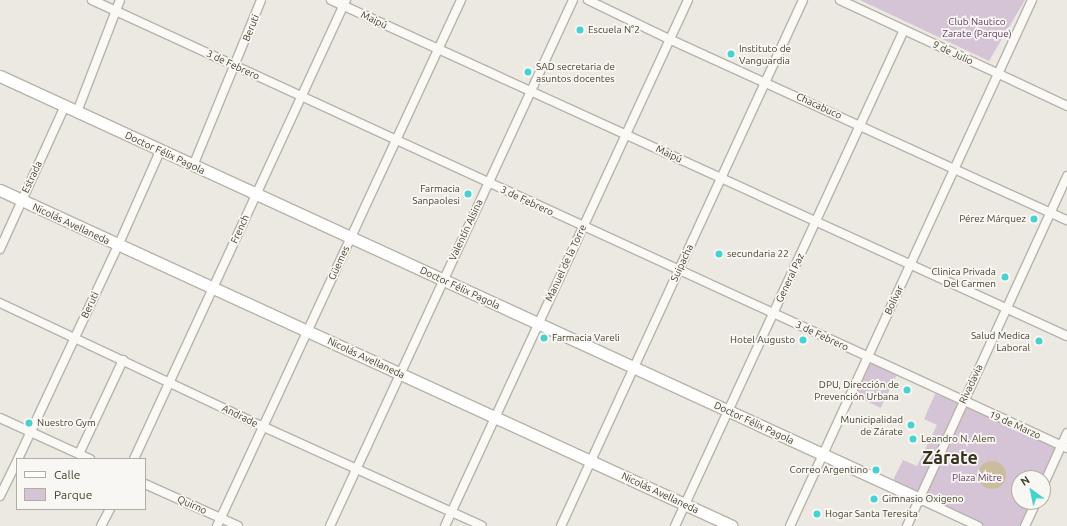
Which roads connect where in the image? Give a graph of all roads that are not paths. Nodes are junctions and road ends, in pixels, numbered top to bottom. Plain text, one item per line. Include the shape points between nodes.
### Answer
1 (92, 0) edge
2 (120, 0) edge
3 (262, 0) edge
4 (332, 0) edge
5 (461, 0) edge
6 (573, 0) edge
7 (588, 0) edge
8 (688, 0) edge
9 (803, 0) edge
10 (840, 0) edge
11 (1032, 0) edge
12 (345, 3) edge
13 (116, 11) junction
14 (904, 30) junction
15 (670, 40) junction
16 (438, 50) junction
17 (235, 66) junction
18 (998, 74) junction
19 (0, 76) edge
20 (766, 82) junction
21 (531, 91) junction
22 (302, 97) junction
23 (65, 106) junction
24 (1067, 106) edge
25 (77, 112) junction
26 (860, 125) junction
27 (626, 135) junction
28 (396, 140) junction
29 (160, 151) junction
30 (193, 166) junction
31 (954, 170) junction
32 (1067, 176) edge
33 (721, 178) junction
34 (488, 183) junction
35 (0, 190) edge
36 (255, 195) junction
37 (22, 200) junction
38 (1050, 212) junction
39 (1067, 220) edge
40 (816, 221) junction
41 (583, 226) junction
42 (351, 238) junction
43 (118, 246) junction
44 (0, 248) edge
45 (910, 264) junction
46 (678, 270) junction
47 (443, 281) junction
48 (213, 288) junction
49 (0, 303) edge
50 (1006, 308) junction
51 (773, 314) junction
52 (538, 324) junction
53 (308, 331) junction
54 (1067, 336) edge
55 (75, 338) junction
56 (867, 357) junction
57 (123, 360) junction
58 (634, 367) junction
59 (400, 374) junction
60 (170, 382) junction
61 (963, 401) junction
62 (728, 411) junction
63 (495, 417) junction
64 (0, 418) edge
65 (264, 427) junction
66 (31, 432) junction
67 (1067, 433) edge
68 (1064, 447) edge
69 (79, 454) junction
70 (822, 454) junction
71 (18, 458) edge
72 (88, 458) edge
73 (134, 458) edge
74 (590, 461) junction
75 (16, 462) edge
76 (356, 469) junction
77 (1051, 471) edge
78 (146, 484) edge
79 (0, 496) edge
80 (920, 499) junction
81 (685, 505) junction
82 (109, 510) edge
83 (1032, 510) edge
84 (451, 512) junction
85 (221, 518) junction
86 (101, 526) edge
87 (217, 526) edge
88 (238, 526) edge
89 (330, 526) edge
90 (445, 526) edge
91 (482, 526) edge
92 (561, 526) edge
93 (675, 526) edge
94 (732, 526) edge
95 (790, 526) edge
96 (907, 526) edge
97 (978, 526) edge
98 (1025, 526) edge

1 - 13 street, 3 de Febrero
2 - 13 street
3 - 17 street, Beruti
4 - 12 street, Maipú
5 - 16 street, Güemes
6 - 21 street, Valentín Alsina
7 - 15 street, Chacabuco
8 - 15 street, Manuel de la Torre
9 - 20 street, Suipacha
10 - 14 street, 9 de Julio
11 - 18 street, Bolívar
12 - 16 street, Maipú
12 - 22 street, French
13 - 17 street, 3 de Febrero
13 - 25 street
14 - 18 street, 9 de Julio
14 - 26 street, General Paz
15 - 20 street, Chacabuco
15 - 27 street, Manuel de la Torre
16 - 21 street, Maipú
16 - 28 street, Güemes
17 - 22 street, 3 de Febrero
17 - 30 street, Beruti
18 - 24 street, 9 de Julio
18 - 31 street, Bolívar
19 - 23 street, Doctor Félix Pagola
20 - 26 street, Chacabuco
20 - 33 street, Suipacha
21 - 27 street, Maipú
21 - 34 street, Valentín Alsina
22 - 28 street, 3 de Febrero
22 - 36 street, French
23 - 25 street, Doctor Félix Pagola
23 - 37 street, Estrada
25 - 29 street, Doctor Félix Pagola
26 - 31 street, Chacabuco
26 - 40 street, General Paz
27 - 33 street, Maipú
27 - 41 street, Manuel de la Torre
28 - 34 street, 3 de Febrero
28 - 42 street, Güemes
29 - 30 street, Doctor Félix Pagola
29 - 43 street, Beruti
30 - 36 street, Doctor Félix Pagola
31 - 38 street, Chacabuco
31 - 45 street, Bolívar
32 - 38 street, Rivadavia
33 - 40 street, Maipú
33 - 46 street, Suipacha
34 - 41 street, 3 de Febrero
34 - 47 street, Valentín Alsina
35 - 37 street, Nicolás Avellaneda
36 - 42 street, Doctor Félix Pagola
36 - 48 street, French
37 - 43 street, Nicolás Avellaneda
37 - 44 street, Estrada
38 - 39 street, Chacabuco
38 - 50 street, Rivadavia
40 - 45 street, Maipú
40 - 51 street, General Paz
41 - 46 street, 3 de Febrero
41 - 52 street, Manuel de la Torre
42 - 47 street, Doctor Félix Pagola
42 - 53 street, Güemes
43 - 48 street, Nicolás Avellaneda
43 - 55 street, Beruti
45 - 50 street, Maipú
45 - 56 street, Bolívar
46 - 51 street, 3 de Febrero
46 - 58 street, Suipacha
47 - 52 street, Doctor Félix Pagola
47 - 59 street, Valentín Alsina
48 - 53 street, Nicolás Avellaneda
48 - 60 street, French
49 - 55 street, Andrade
50 - 54 street, Maipú
50 - 61 street, Rivadavia
51 - 56 street, 3 de Febrero
51 - 62 street, General Paz
52 - 58 street, Doctor Félix Pagola
52 - 63 street, Manuel de la Torre
53 - 59 street, Nicolás Avellaneda
53 - 65 street, Güemes
55 - 57 street, Andrade
55 - 66 street, Beruti
56 - 61 street, 3 de Febrero
56 - 70 street, Bolívar
57 - 60 street, Andrade
57 - 69 street
58 - 62 street, Doctor Félix Pagola
58 - 74 street, Suipacha
59 - 63 street, Nicolás Avellaneda
59 - 76 street, Valentín Alsina
60 - 65 street, Andrade
60 - 73 street, French
61 - 68 street, 19 de Marzo
61 - 80 street, Rivadavia
62 - 70 street, Doctor Félix Pagola
62 - 81 street, General Paz
63 - 74 street, Nicolás Avellaneda
63 - 84 street, Manuel de la Torre
64 - 66 street
65 - 76 street, Andrade
65 - 85 street, Güemes
66 - 69 street
66 - 71 street, Beruti
67 - 68 street
68 - 77 street
69 - 72 street
70 - 80 street, Doctor Félix Pagola
70 - 95 street, Bolívar
74 - 81 street, Nicolás Avellaneda
74 - 92 street, Suipacha
75 - 79 street, Beruti
76 - 84 street, Andrade
76 - 89 street, Valentín Alsina
78 - 85 street, Quirno
80 - 96 street, Rivadavia
80 - 97 street
81 - 93 street, General Paz
81 - 94 street, Nicolás Avellaneda
82 - 86 street
83 - 98 street
84 - 90 street, Manuel de la Torre
84 - 91 street, Andrade
85 - 87 street, Güemes
85 - 88 street, Quirno

